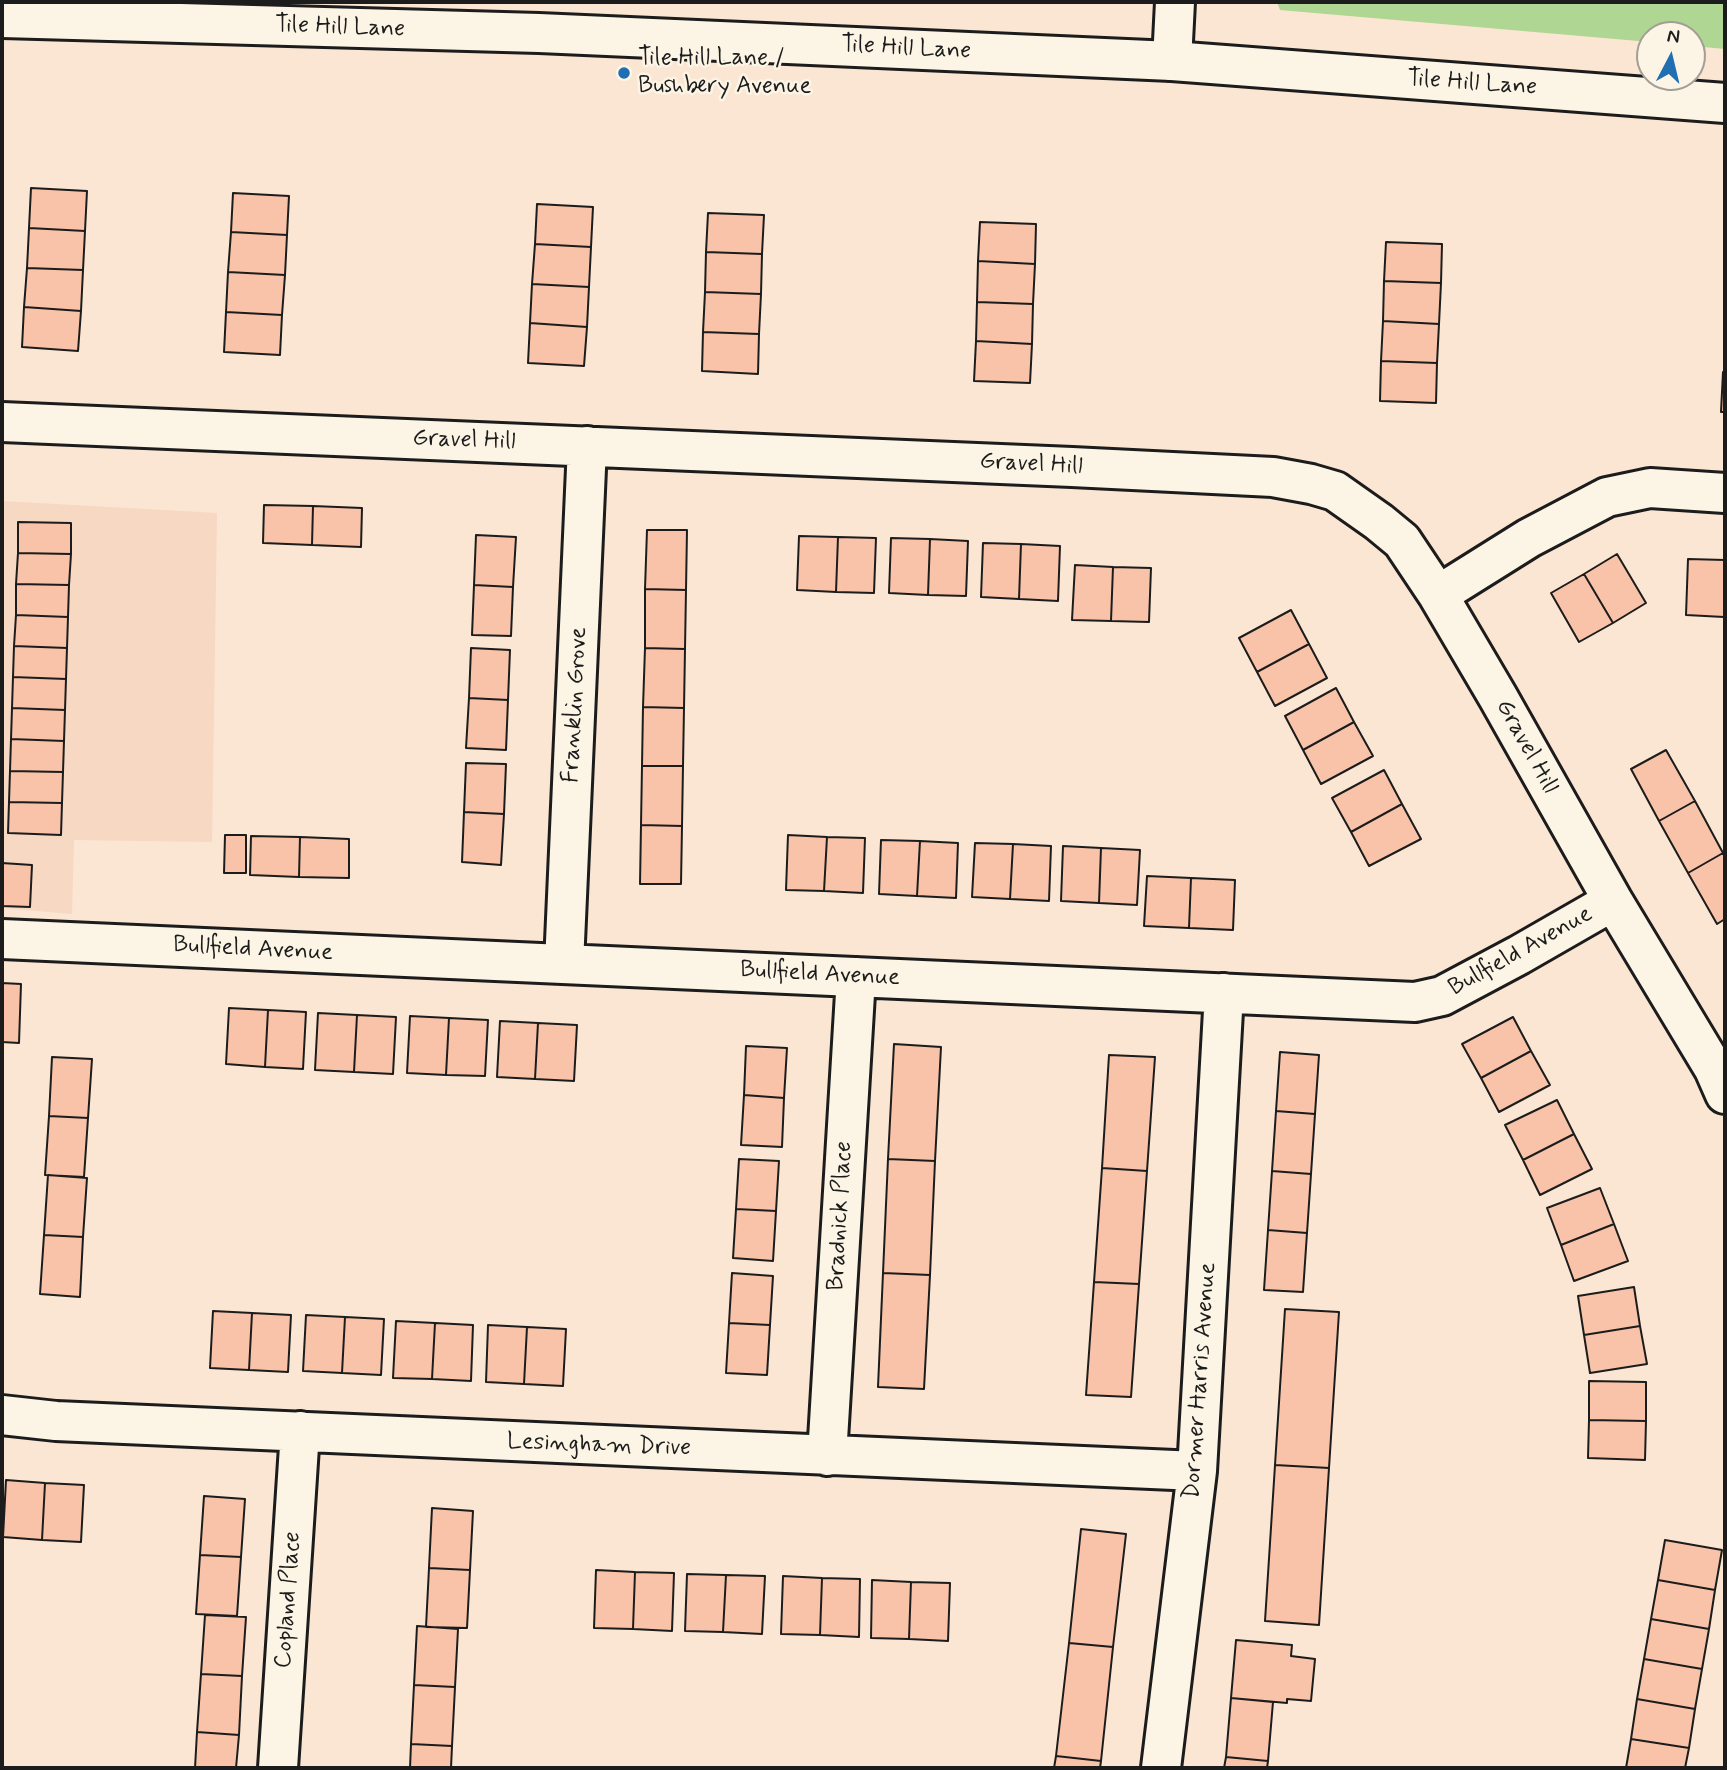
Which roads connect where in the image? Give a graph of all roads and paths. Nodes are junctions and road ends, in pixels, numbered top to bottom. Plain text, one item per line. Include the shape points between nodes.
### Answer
1 (1175, 2) edge
2 (2, 18) edge
3 (1172, 61) junction
4 (1725, 103) edge
5 (2, 422) edge
6 (587, 446) junction
7 (1725, 493) edge
8 (1438, 595) junction
9 (1613, 901) junction
10 (2, 939) edge
11 (564, 964) junction
12 (856, 977) junction
13 (1224, 993) junction
14 (1725, 1094) edge
15 (2, 1415) edge
16 (300, 1431) junction
17 (827, 1456) junction
18 (1197, 1471) junction
19 (278, 1768) edge
20 (1161, 1768) edge

1 - 3 street
2 - 3 street, Tile Hill Lane via 539,33
3 - 4 street, Tile Hill Lane
5 - 6 street, Gravel Hill
6 - 8 street, Gravel Hill via 1273,477 1335,491 1402,541
6 - 11 street, Franklin Grove
7 - 8 street via 1650,488 1607,496
8 - 9 street, Gravel Hill
9 - 13 street, Bullfield Avenue via 1442,996 1415,1002
9 - 14 street, Gravel Hill
10 - 11 street, Bullfield Avenue
11 - 12 street, Bullfield Avenue
12 - 13 street, Bullfield Avenue
12 - 17 street, Bradnick Place
13 - 18 street, Dormer Harris Avenue
15 - 16 street, Lesingham Drive
16 - 17 street, Lesingham Drive
16 - 19 street, Copland Place
17 - 18 street, Lesingham Drive
18 - 20 street, Dormer Harris Avenue

